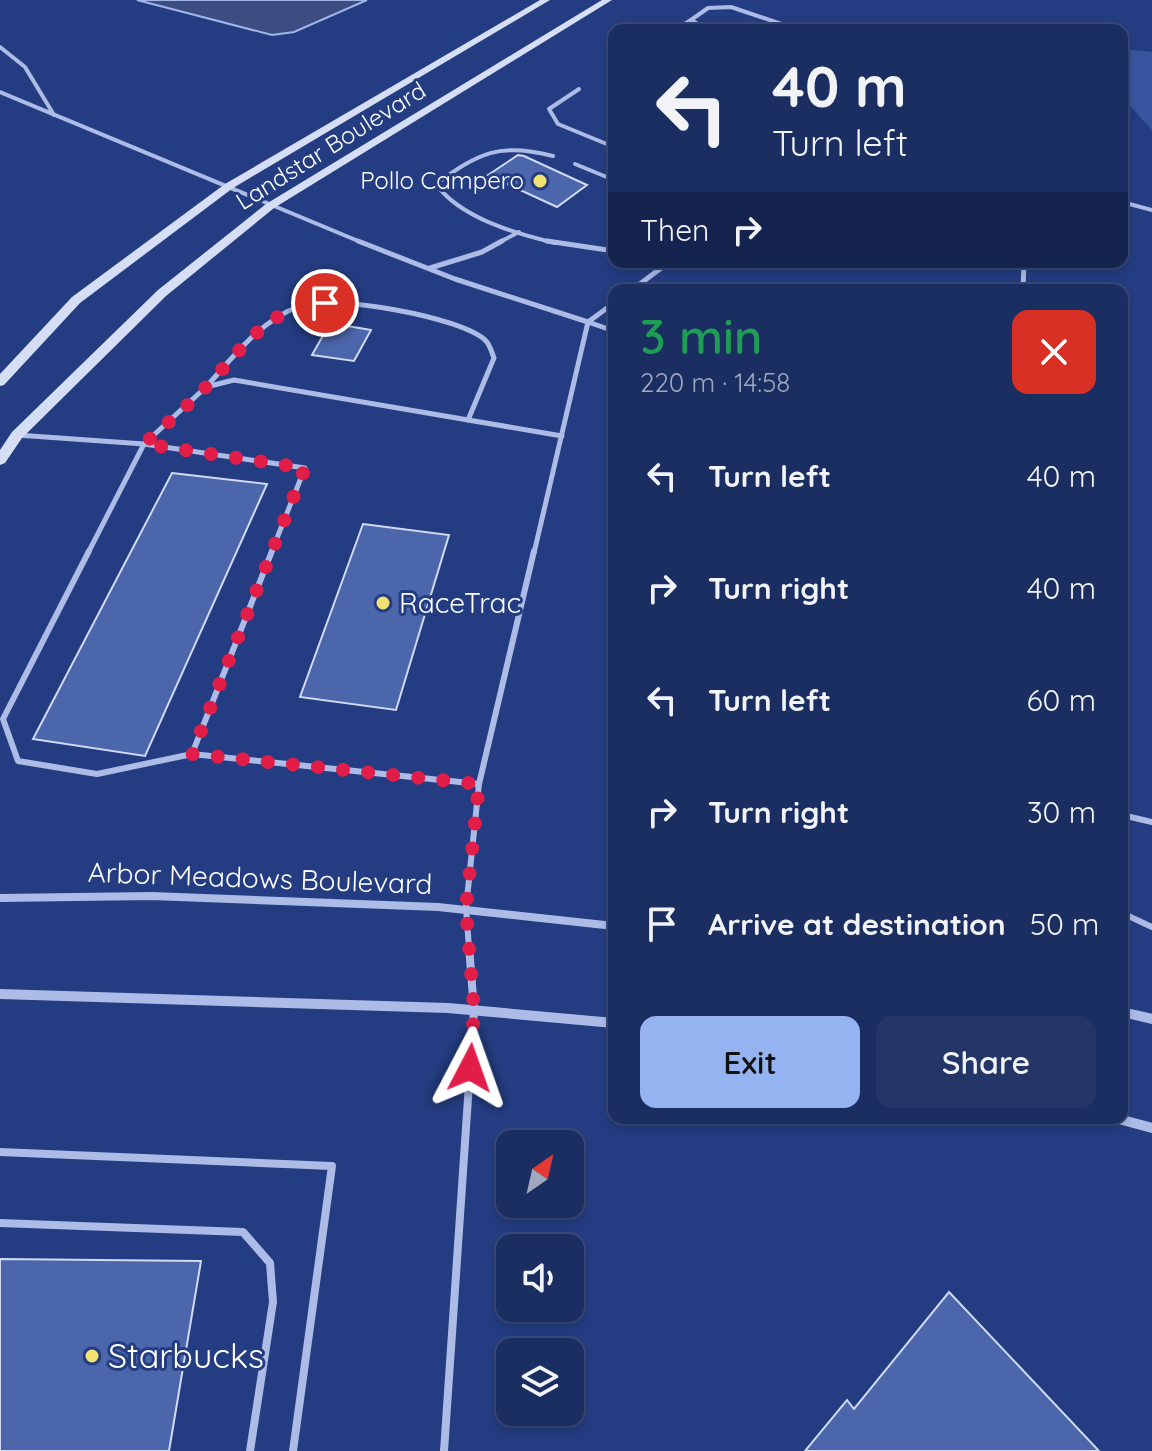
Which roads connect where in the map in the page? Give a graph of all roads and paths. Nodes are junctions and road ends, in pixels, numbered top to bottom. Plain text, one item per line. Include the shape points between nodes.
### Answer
1 (546, 0) edge
2 (608, 0) edge
3 (691, 20) junction
4 (685, 24) edge
5 (698, 24) edge
6 (781, 24) edge
7 (0, 47) edge
8 (579, 89) dead end
9 (0, 92) edge
10 (54, 115) junction
11 (608, 145) edge
12 (553, 156) dead end
13 (575, 164) dead end
14 (608, 178) edge
15 (229, 186) junction
16 (1128, 204) edge
17 (270, 206) junction
18 (1152, 210) edge
19 (519, 232) junction
20 (608, 249) edge
21 (661, 268) edge
22 (429, 269) junction
23 (640, 284) edge
24 (608, 307) edge
25 (588, 322) junction
26 (608, 329) edge
27 (0, 382) edge
28 (206, 387) junction
29 (468, 420) junction
30 (17, 435) junction
31 (562, 436) junction
32 (144, 444) junction
33 (0, 460) edge
34 (192, 754) junction
35 (479, 784) junction
36 (1128, 816) edge
37 (1152, 822) edge
38 (0, 898) edge
39 (466, 908) junction
40 (1128, 916) edge
41 (608, 925) edge
42 (1152, 927) edge
43 (0, 994) edge
44 (474, 1010) junction
45 (1128, 1013) edge
46 (1152, 1019) edge
47 (608, 1022) edge
48 (1128, 1122) edge
49 (1152, 1128) edge
50 (0, 1152) edge
51 (0, 1223) edge
52 (250, 1451) edge
53 (293, 1451) edge
54 (444, 1451) edge

1 - 15 main road, Landstar Boulevard
2 - 17 main road, Landstar Boulevard
3 - 4 lane
3 - 5 lane
3 - 6 lane via 708,8 731,7
7 - 10 lane via 30,75
8 - 11 lane via 549,109 558,124
9 - 10 lane
10 - 15 lane
12 - 19 lane via 513,146 497,148 475,156 436,184 439,194
13 - 14 lane
15 - 17 lane
15 - 27 main road, Landstar Boulevard via 76,300
16 - 18 lane
17 - 22 lane
17 - 30 main road, Landstar Boulevard via 162,293
19 - 20 lane via 557,244
19 - 22 lane via 482,252
21 - 23 lane
22 - 25 lane
24 - 25 lane
25 - 26 lane
25 - 31 lane
28 - 29 lane via 234,380
28 - 29 lane via 254,332 284,313 306,303 343,303 462,326 487,342 494,358
28 - 32 lane
29 - 31 lane
30 - 32 lane
30 - 33 main road, Landstar Boulevard
31 - 35 lane
32 - 34 lane via 305,468
32 - 34 lane via 3,719 18,761 97,774
34 - 35 lane
35 - 39 lane
36 - 37 lane
38 - 39 street, Arbor Meadows Boulevard via 152,896
39 - 41 street, Arbor Meadows Boulevard
39 - 44 lane
40 - 42 lane
43 - 44 street
44 - 47 street
44 - 54 lane
45 - 46 street
48 - 49 street
50 - 53 lane via 332,1166
51 - 52 lane via 243,1232 270,1263 273,1302

